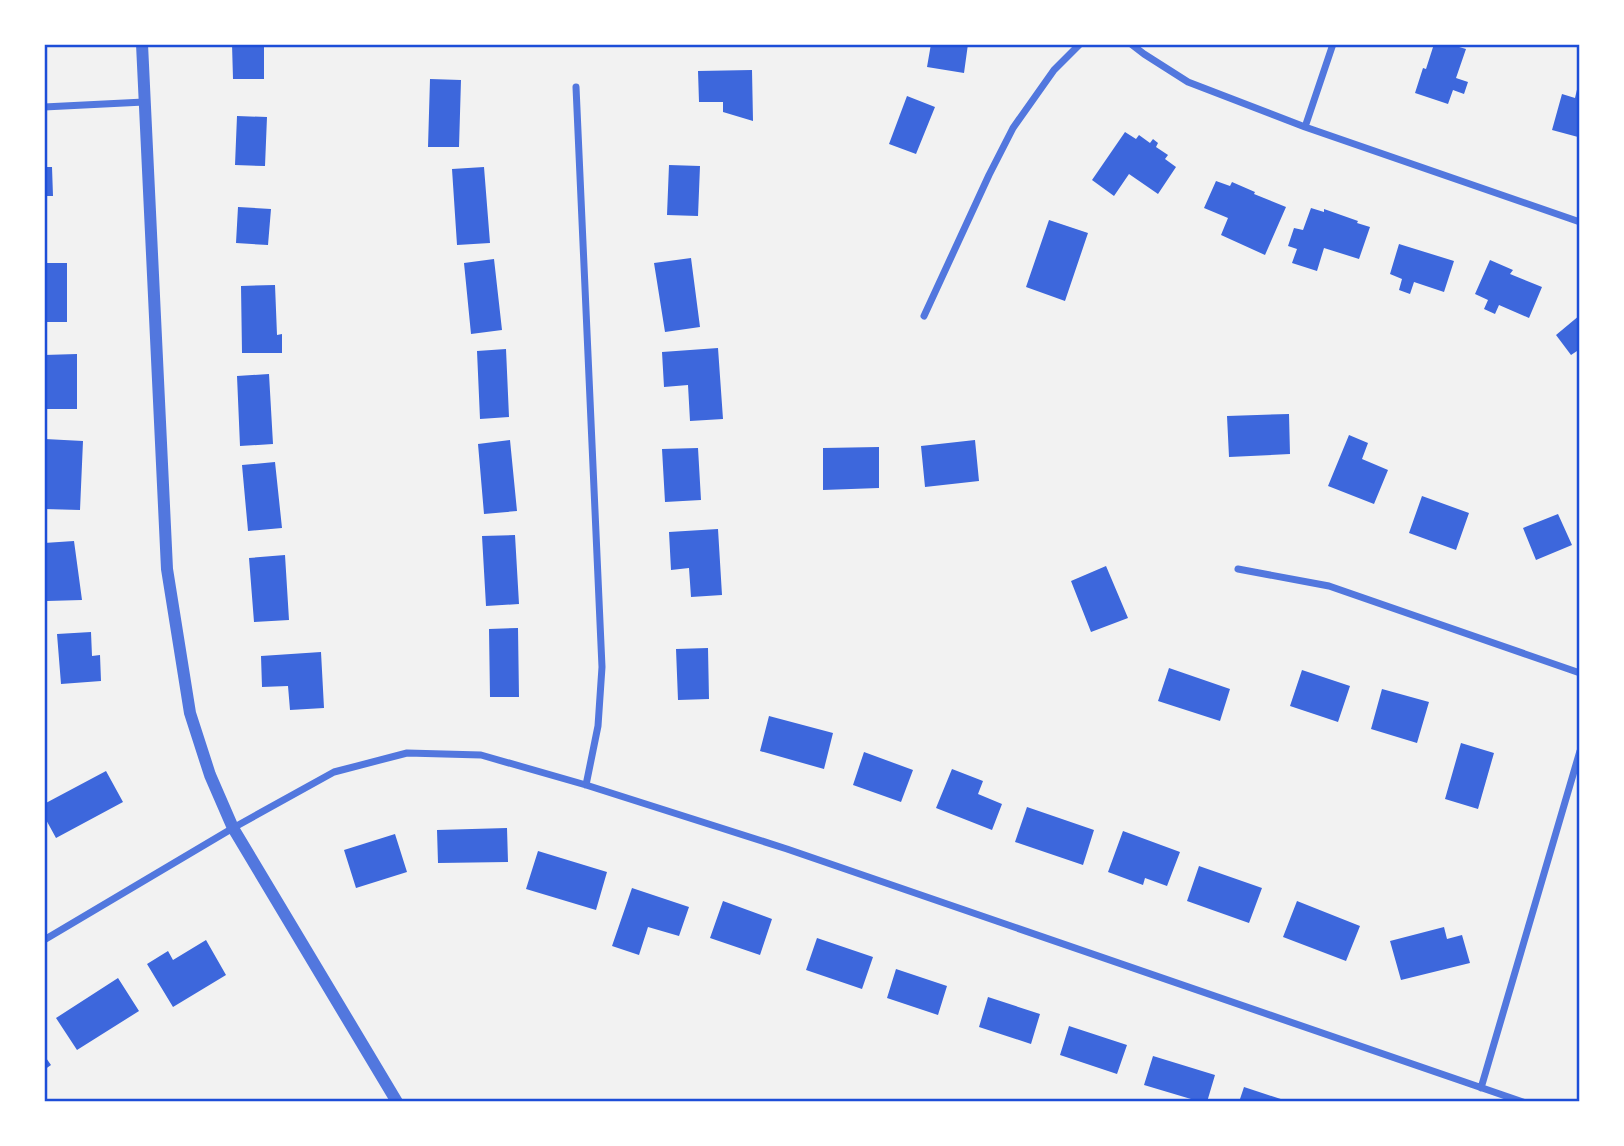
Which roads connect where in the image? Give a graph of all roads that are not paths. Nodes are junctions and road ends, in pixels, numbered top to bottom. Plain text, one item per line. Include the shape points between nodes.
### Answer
1 (142, 44) edge
2 (1080, 44) edge
3 (1131, 44) edge
4 (1333, 44) edge
5 (576, 87) dead end
6 (145, 102) junction
7 (44, 107) edge
8 (1305, 127) junction
9 (1580, 222) edge
10 (924, 316) dead end
11 (1238, 569) dead end
12 (1580, 673) edge
13 (1580, 751) edge
14 (586, 785) junction
15 (233, 828) junction
16 (44, 940) edge
17 (1481, 1088) junction
18 (397, 1102) edge
19 (1523, 1102) edge

1 - 6 street
2 - 10 street via 1013,128
3 - 8 street via 1188,82
4 - 8 street
5 - 14 street via 602,667 598,726
6 - 7 street
6 - 15 street via 167,569 190,713
8 - 9 street
11 - 12 street via 1329,586
13 - 17 street
14 - 15 street via 481,755 407,753 334,772
14 - 17 street via 787,849
15 - 16 street
15 - 18 street
17 - 19 street

